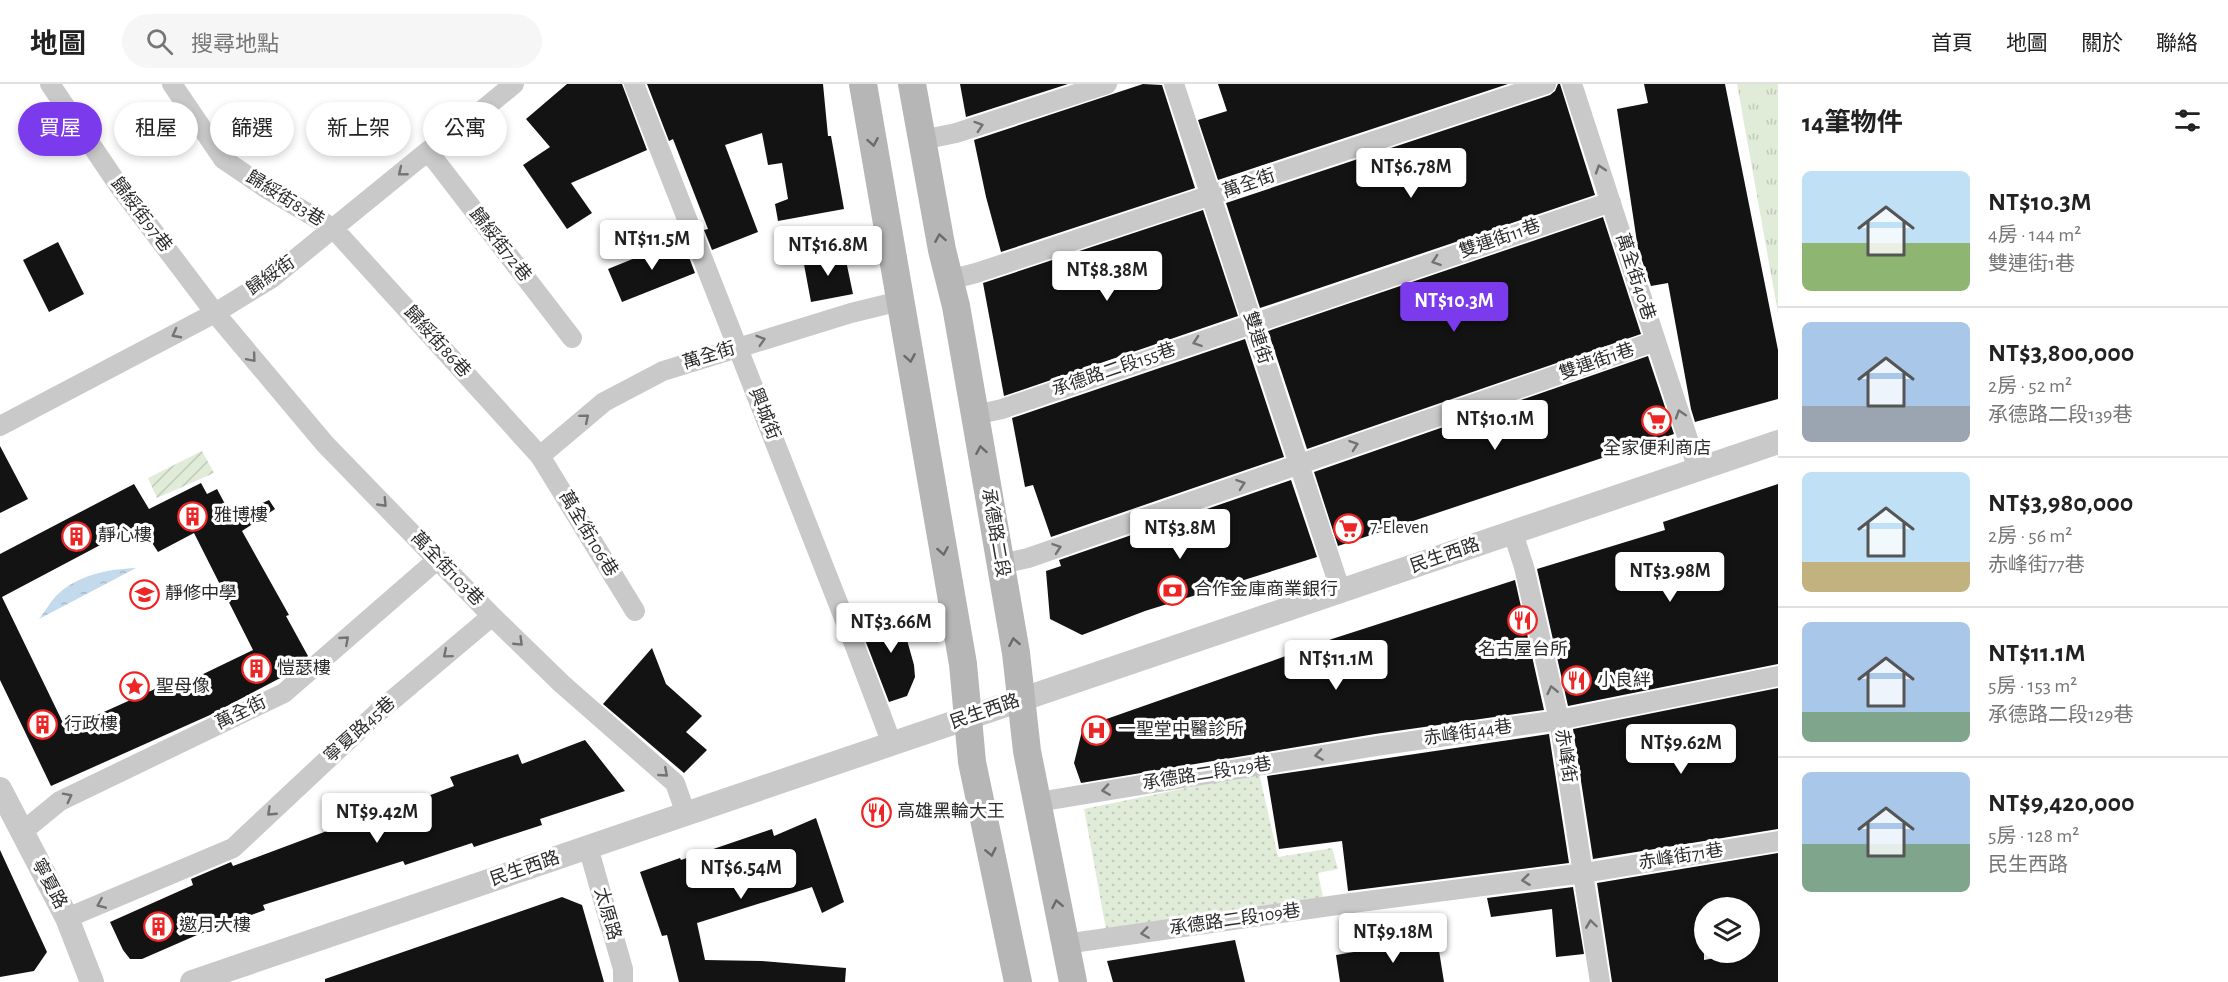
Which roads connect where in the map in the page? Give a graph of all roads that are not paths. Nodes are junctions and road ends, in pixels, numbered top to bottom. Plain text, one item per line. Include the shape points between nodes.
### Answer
1 (50, 84) edge
2 (172, 84) edge
3 (514, 84) edge
4 (634, 84) edge
5 (863, 84) edge
6 (912, 84) edge
7 (1107, 84) edge
8 (1174, 84) edge
9 (1546, 84) edge
10 (1572, 84) edge
11 (492, 102) edge
12 (922, 140) junction
13 (423, 155) edge
14 (432, 156) edge
15 (1211, 196) junction
16 (1611, 202) junction
17 (333, 228) junction
18 (949, 280) junction
19 (900, 301) junction
20 (215, 313) junction
21 (1252, 323) junction
22 (572, 338) dead end
23 (1656, 341) junction
24 (737, 348) junction
25 (975, 415) junction
26 (0, 426) edge
27 (1778, 442) edge
28 (540, 456) junction
29 (1299, 464) junction
30 (1698, 470) junction
31 (1513, 533) junction
32 (438, 560) junction
33 (1001, 564) junction
34 (1341, 592) junction
35 (635, 611) dead end
36 (492, 616) junction
37 (1778, 676) edge
38 (1021, 700) junction
39 (968, 718) junction
40 (1559, 720) junction
41 (892, 744) junction
42 (1377, 746) joint
43 (0, 789) edge
44 (1038, 802) junction
45 (686, 814) junction
46 (22, 832) junction
47 (1778, 841) edge
48 (588, 847) junction
49 (1584, 873) junction
50 (67, 918) junction
51 (1065, 944) junction
52 (92, 982) edge
53 (192, 982) edge
54 (623, 982) edge
55 (1018, 982) edge
56 (1073, 982) edge
57 (1600, 982) edge

1 - 20 street, 歸綏街97巷 via 118,186
2 - 17 street, 歸綏街83巷 via 223,159
3 - 11 street, 歸綏街
4 - 24 street, 興城街
5 -> 19 main road
6 - 12 main road, 承德路二段
12 -> 7 street via 956,134
8 - 15 street, 雙連街
9 - 15 street, 萬全街
16 -> 10 street, 萬全街40巷
18 -> 12 main road, 承德路二段
13 -> 17 street, 歸綏街
14 - 22 street, 歸綏街72巷
15 - 18 street, 萬全街
15 - 21 street, 雙連街
16 -> 21 street, 雙連街11巷
16 - 23 street, 萬全街40巷
17 - 20 street, 歸綏街 via 272,278
17 - 28 street, 歸綏街86巷
18 - 25 main road, 承德路二段
24 -> 19 street, 萬全街
19 -> 39 main road via 963,664
20 -> 26 street, 歸綏街
20 -> 32 street, 萬全街103巷 via 325,444
21 -> 25 street, 承德路二段155巷
21 - 29 street, 雙連街
29 -> 23 street, 雙連街1巷
30 -> 23 street, 萬全街40巷
28 -> 24 street, 萬全街 via 604,402 663,370
24 - 41 street, 興城街
33 -> 25 main road, 承德路二段
27 - 30 street, 民生西路
28 - 35 street, 萬全街106巷
33 -> 29 street, 雙連街1巷
29 - 34 street, 雙連街
30 - 31 street, 民生西路
31 - 34 street, 民生西路
40 -> 31 street, 赤峰街
32 - 36 street, 萬全街103巷
46 -> 32 street, 萬全街 via 60,801 284,693
38 -> 33 main road, 承德路二段
34 - 38 street, 民生西路
36 -> 45 street, 萬全街103巷 via 562,684 675,783
36 -> 50 street, 寧夏路45巷 via 377,713 233,848
37 - 40 street, 赤峰街44巷
38 - 39 street, 民生西路
38 - 44 main road, 承德路二段
39 - 41 street, 民生西路
39 -> 55 main road via 972,762
40 - 42 street, 赤峰街44巷
40 - 49 street, 赤峰街
41 - 45 street, 民生西路
42 -> 44 street, 承德路二段129巷
43 - 46 street, 寧夏路
51 -> 44 main road, 承德路二段
45 - 48 street, 民生西路
46 - 50 street, 寧夏路
47 - 49 street, 赤峰街71巷
48 - 53 street, 民生西路
48 - 54 street, 太原路 via 623,969
49 -> 51 street, 承德路二段109巷
57 -> 49 street, 赤峰街
50 - 52 street, 寧夏路
51 - 56 main road, 承德路二段

